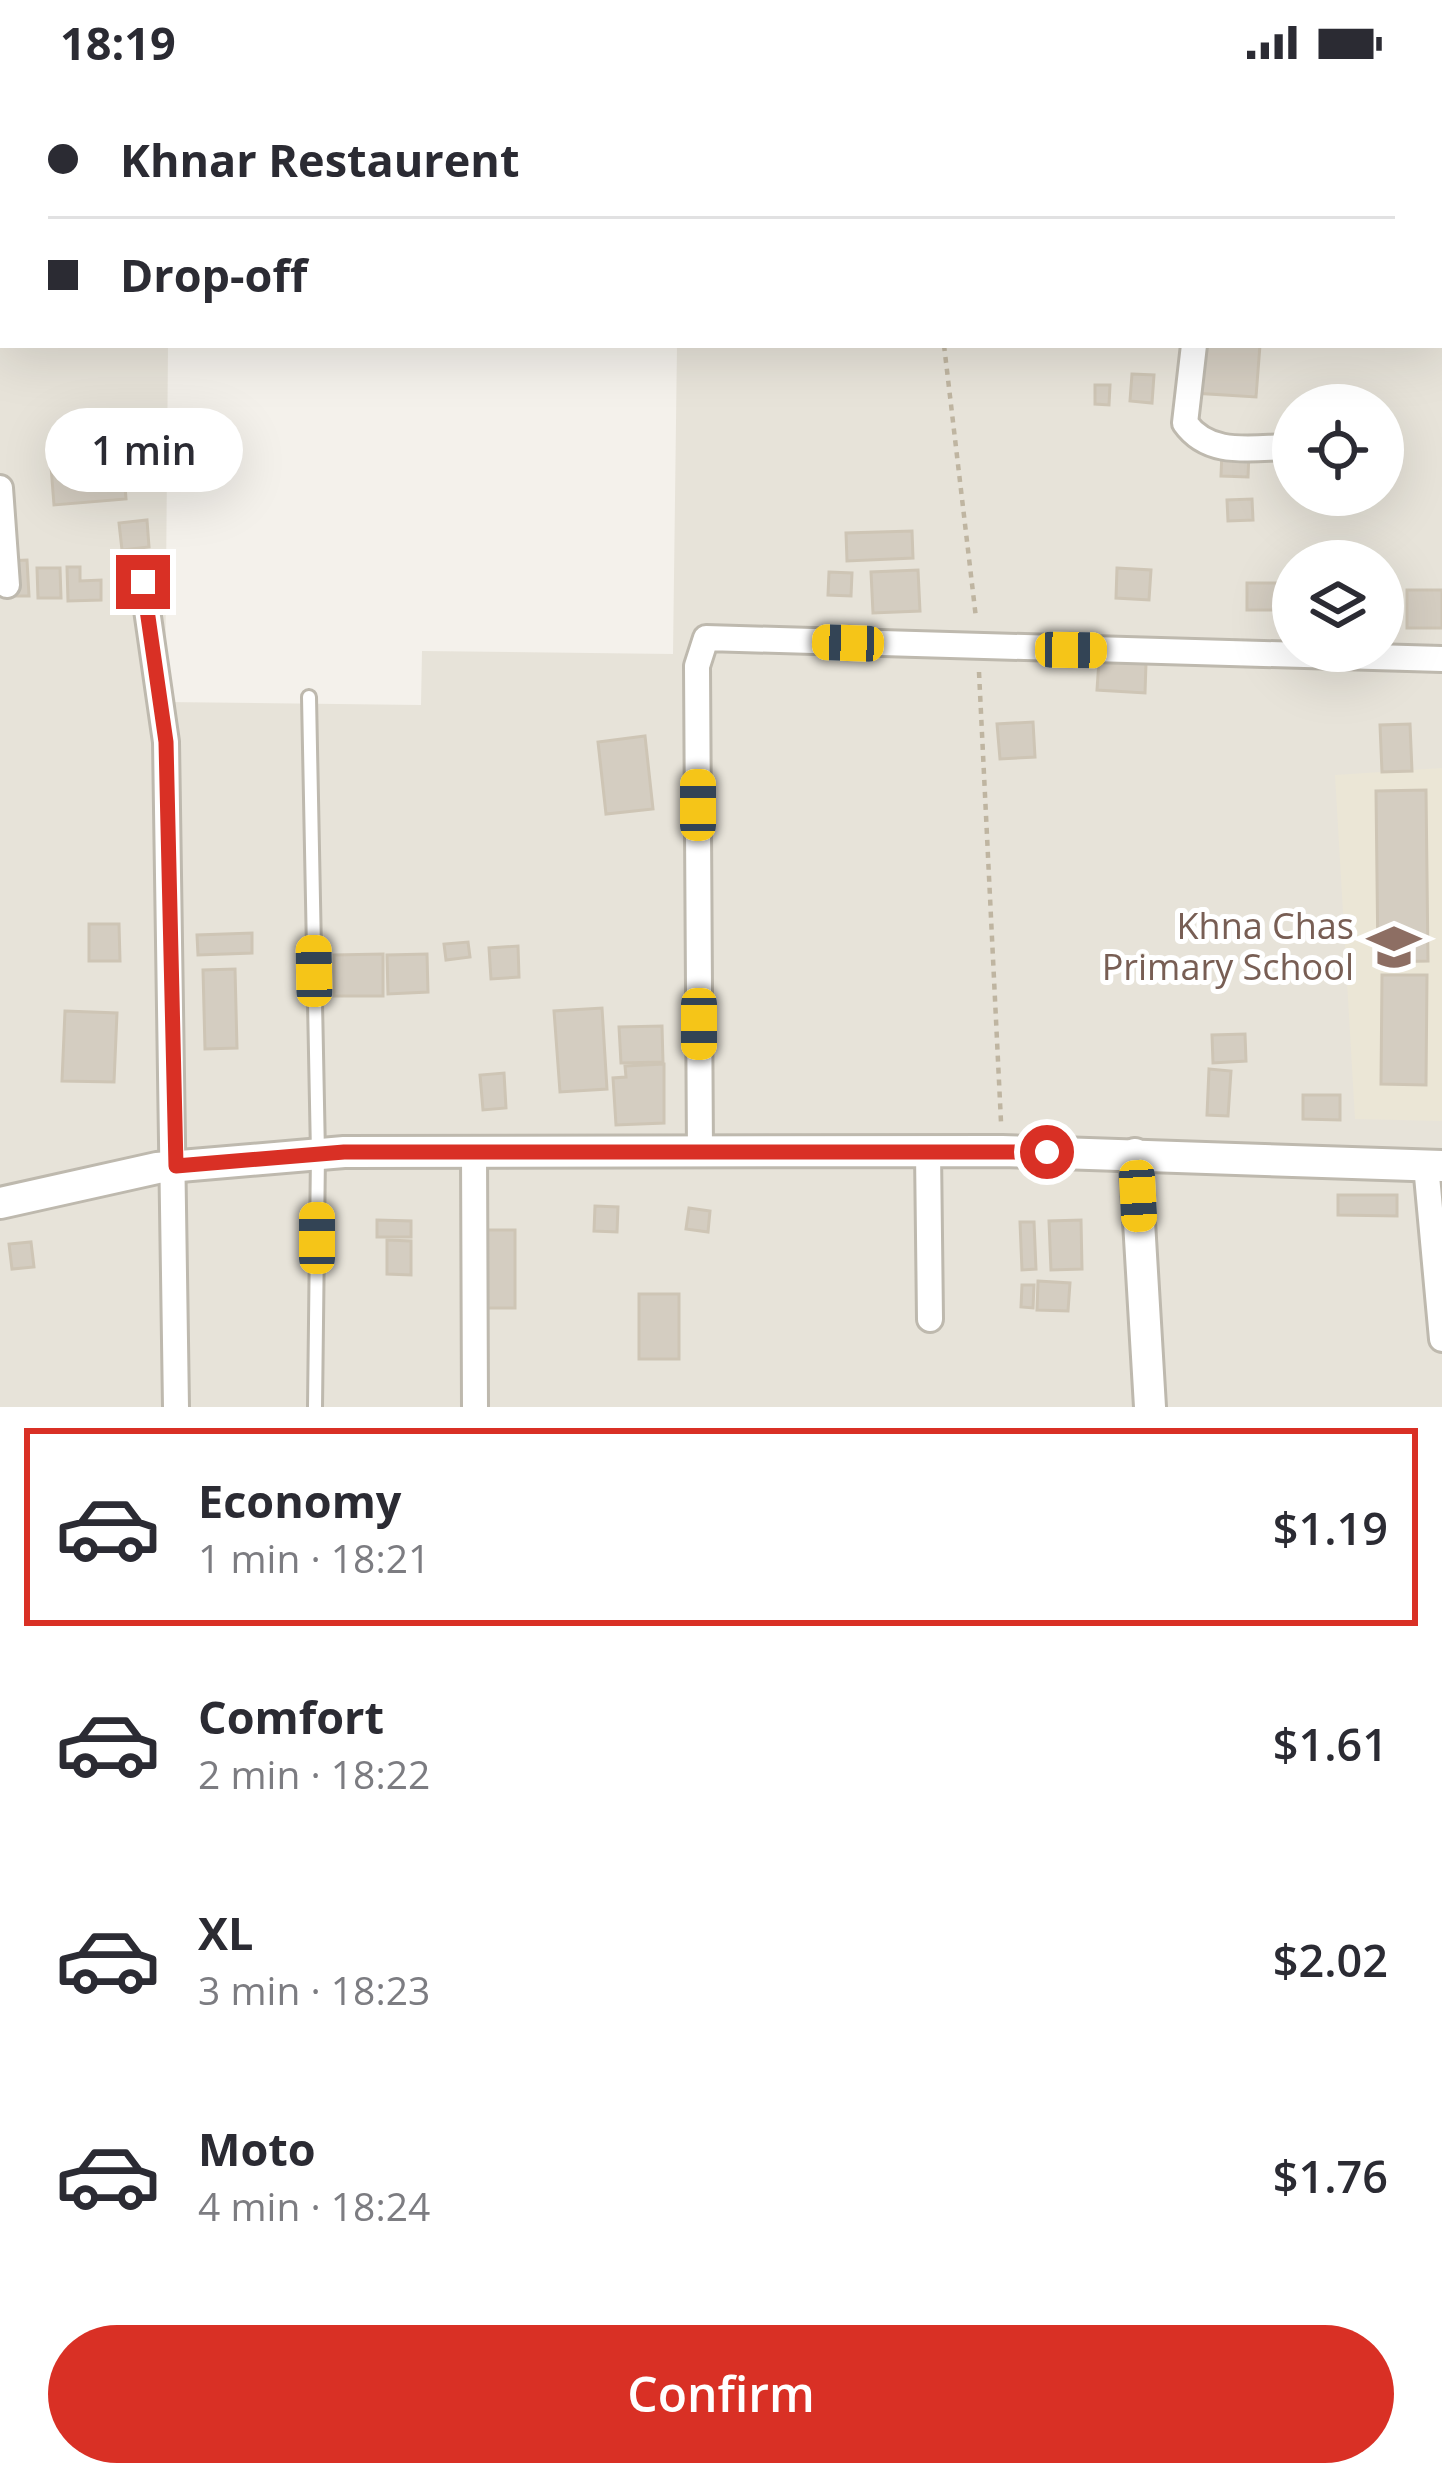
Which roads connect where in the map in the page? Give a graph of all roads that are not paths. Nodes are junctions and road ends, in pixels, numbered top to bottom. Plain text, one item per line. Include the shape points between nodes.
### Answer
1 (1194, 348) edge
2 (1272, 447) edge
3 (0, 488) edge
4 (143, 582) dead end
5 (7, 584) dead end
6 (1442, 659) edge
7 (309, 697) dead end
8 (474, 1152) junction
9 (700, 1152) junction
10 (928, 1152) junction
11 (318, 1154) junction
12 (1135, 1154) junction
13 (176, 1166) junction
14 (1434, 1166) edge
15 (0, 1203) edge
16 (930, 1319) dead end
17 (1442, 1339) edge
18 (176, 1407) edge
19 (316, 1407) edge
20 (475, 1407) edge
21 (1150, 1407) edge

1 - 2 street via 1185,423 1196,438 1208,447
3 - 5 street
4 - 13 street via 166,742
6 - 9 street via 706,638 698,666
7 - 11 lane
8 - 9 street
8 - 11 street
8 - 20 street
9 - 10 street
10 - 12 street
10 - 16 street
11 - 13 street
11 - 19 lane
12 - 14 street
12 - 21 street
13 - 15 street
13 - 18 street
14 - 17 street

